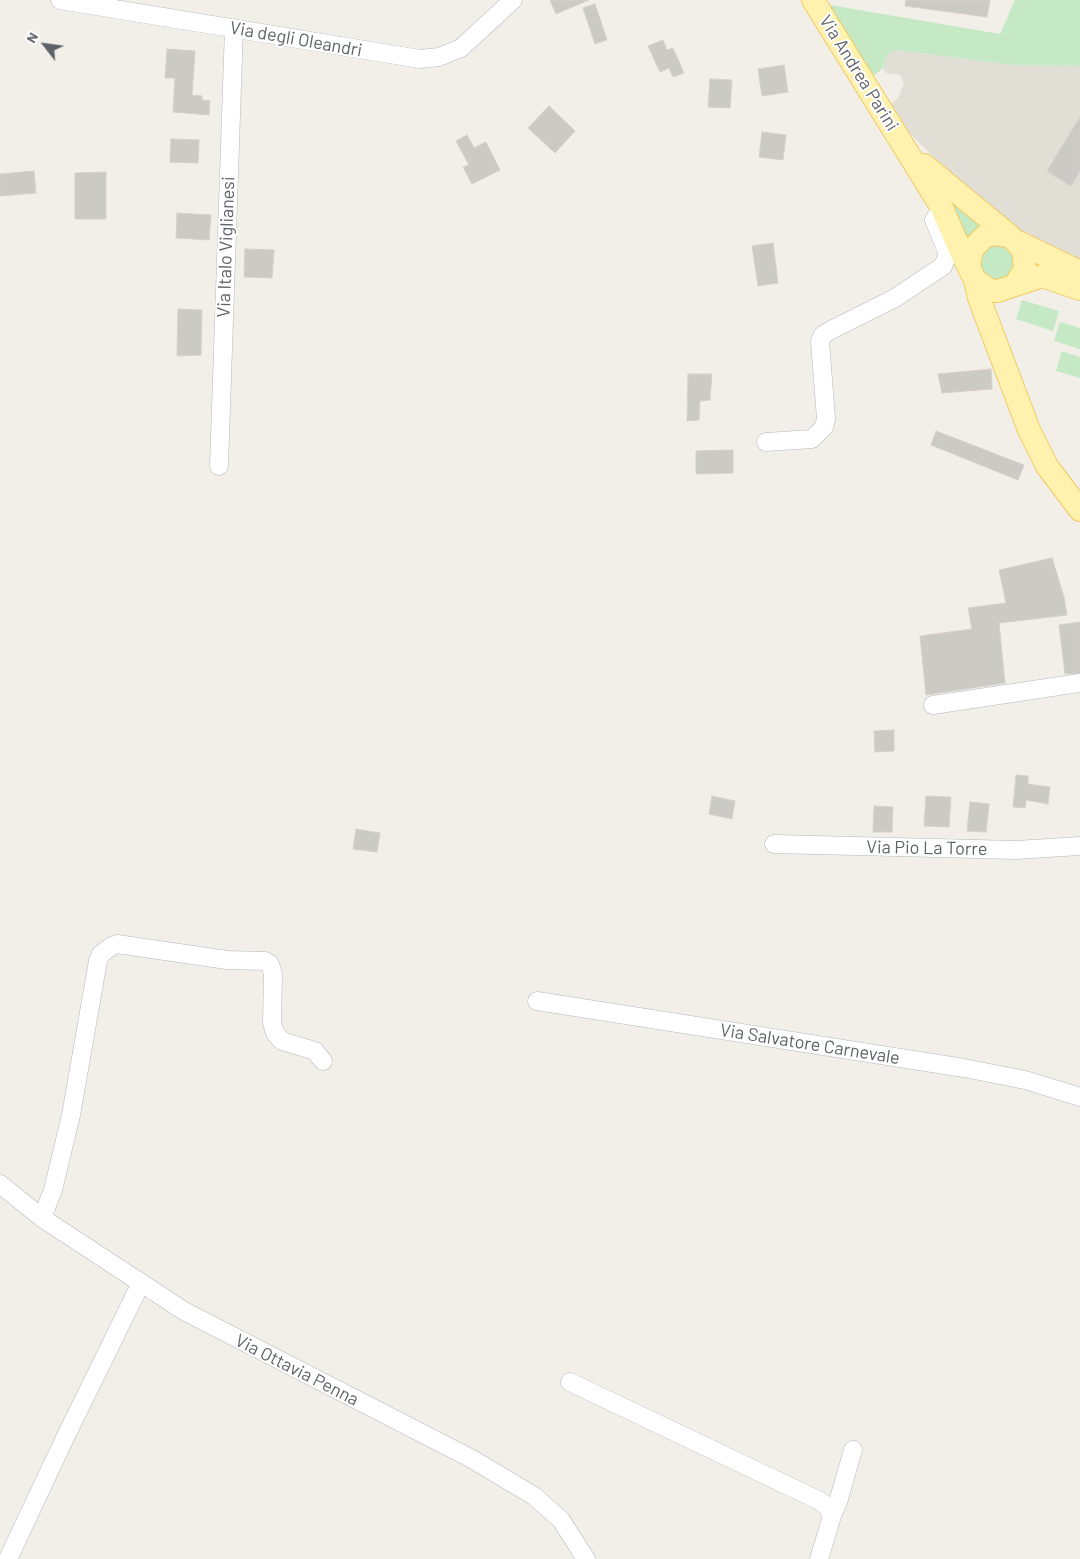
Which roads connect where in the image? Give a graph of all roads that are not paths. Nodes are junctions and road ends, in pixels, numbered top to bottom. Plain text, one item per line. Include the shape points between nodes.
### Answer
1 (60, 0) edge
2 (513, 0) edge
3 (813, 0) edge
4 (234, 28) junction
5 (905, 147) junction
6 (942, 208) junction
7 (1014, 239) junction
8 (1080, 272) edge
9 (973, 276) junction
10 (1011, 287) junction
11 (1080, 289) edge
12 (766, 442) dead end
13 (219, 466) dead end
14 (1078, 507) edge
15 (1080, 683) edge
16 (933, 705) dead end
17 (774, 844) dead end
18 (1080, 846) edge
19 (537, 1001) dead end
20 (322, 1060) dead end
21 (1080, 1097) edge
22 (0, 1184) edge
23 (42, 1218) junction
24 (142, 1283) junction
25 (570, 1382) dead end
26 (853, 1450) dead end
27 (832, 1516) junction
28 (8, 1559) edge
29 (586, 1559) edge
30 (820, 1559) edge

1 - 4 street, Via degli Oleandri
2 - 4 street, Via degli Oleandri via 461,48 438,57 420,59
3 - 5 main road, Via Andrea Parini
4 - 13 street, Via Italo Viglianesi
5 - 6 main road
5 - 7 main road
6 - 9 main road
6 - 12 street via 934,220 948,254 944,266 895,298 823,335 820,341 824,427 812,439
7 - 8 main road
7 - 9 main road via 994,234 978,241 970,256
7 - 10 main road via 1026,259 1025,269
9 - 10 main road via 990,290
9 - 14 main road via 1029,430 1047,466
10 - 11 main road via 1042,276
10 - 14 main road via 1000,316 1001,328 1043,432
15 - 16 street
17 - 18 street, Via Pio La Torre via 1016,850
19 - 21 street, Via Salvatore Carnevale via 964,1068 1025,1080
20 - 23 street via 318,1053 282,1041 275,1033 272,1023 273,974 265,961 227,960 117,944 112,946 101,954 98,961 71,1115 53,1190
22 - 23 street, Via Ottavia Penna
23 - 24 street, Via Ottavia Penna
24 - 28 street
24 - 29 street, Via Ottavia Penna via 220,1331 504,1477 555,1514 572,1534
25 - 27 street via 811,1496 828,1507
26 - 27 street
27 - 30 street

